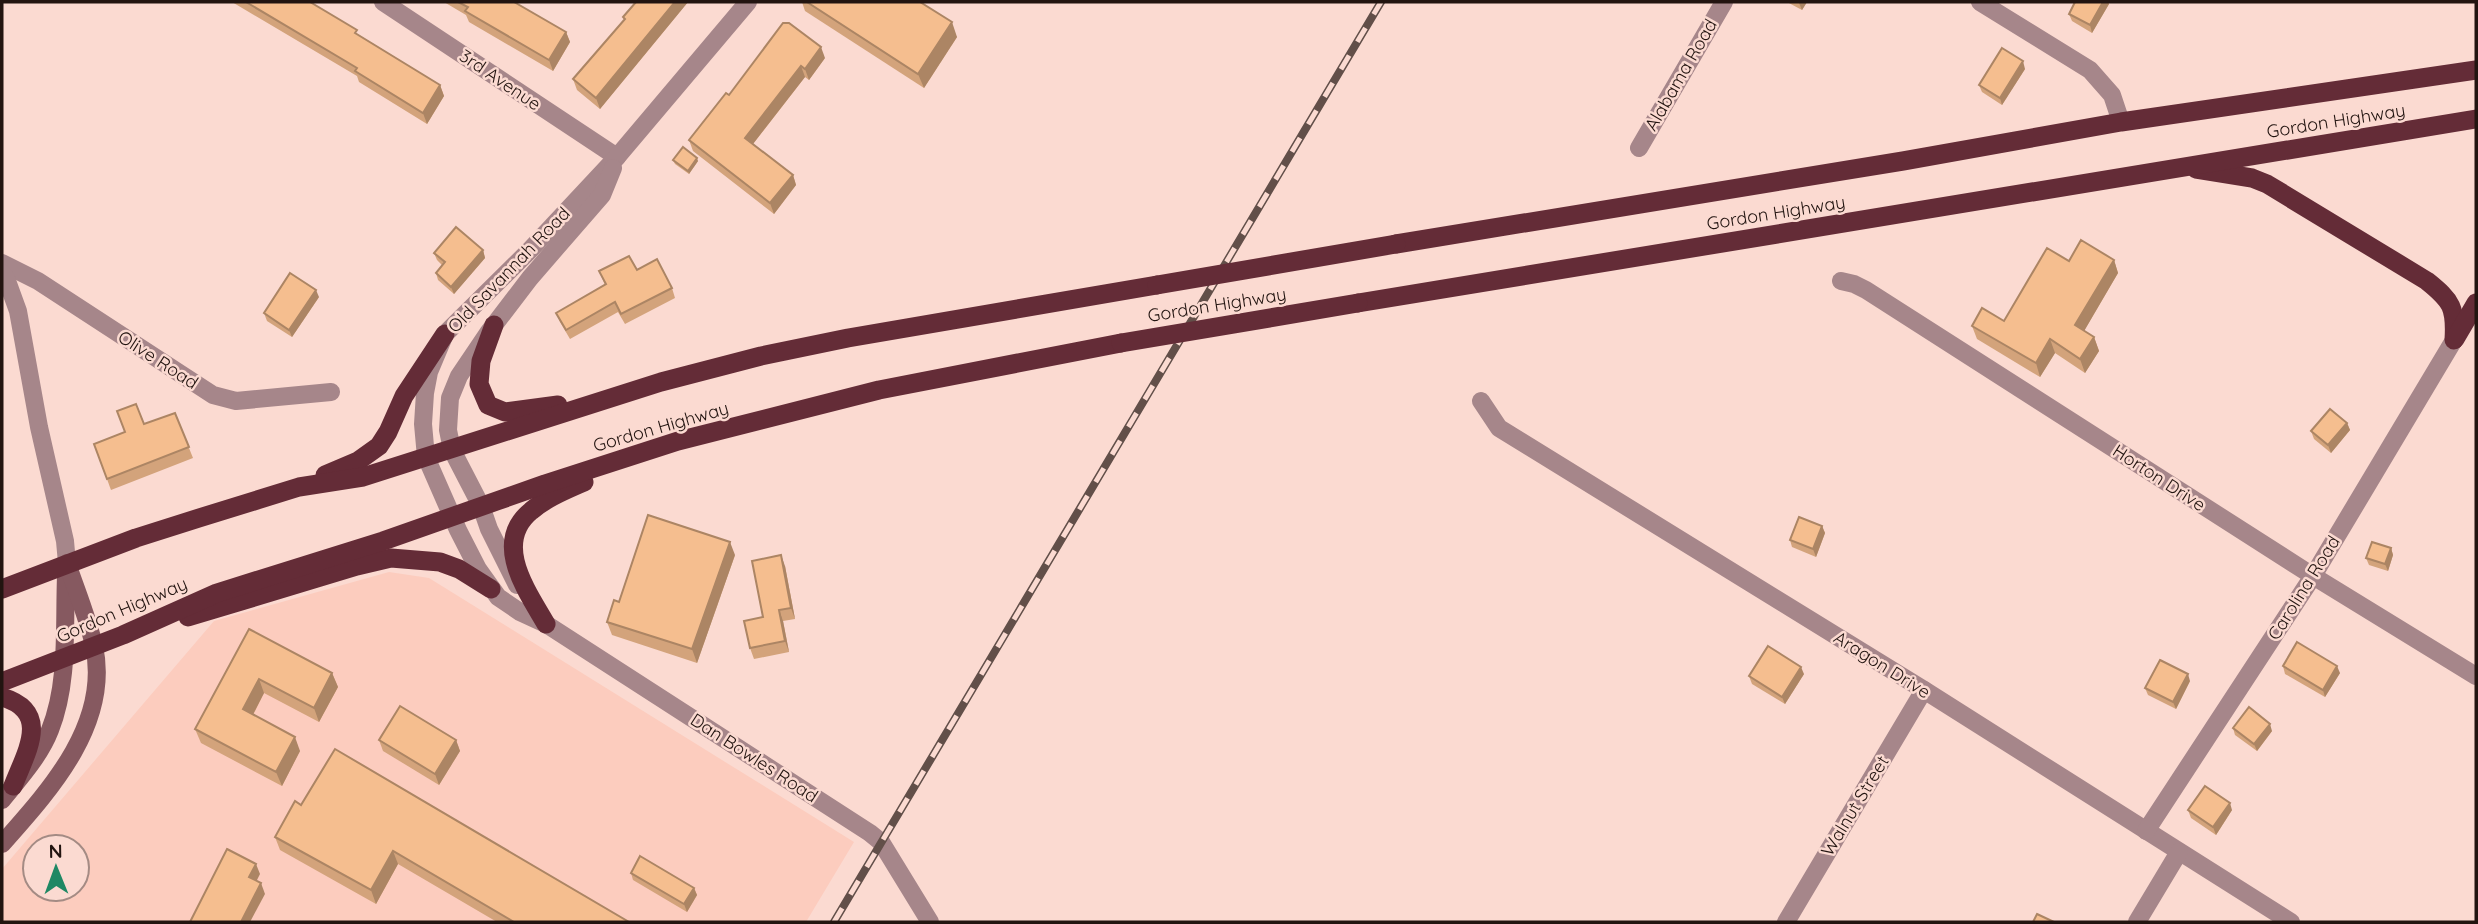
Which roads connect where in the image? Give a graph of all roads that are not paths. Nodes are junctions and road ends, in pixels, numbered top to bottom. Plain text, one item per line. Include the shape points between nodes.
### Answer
1 (383, 2) edge
2 (748, 2) edge
3 (1724, 2) edge
4 (1980, 2) edge
5 (2476, 70) edge
6 (2476, 119) edge
7 (2121, 122) junction
8 (1639, 148) dead end
9 (617, 158) junction
10 (2185, 167) junction
11 (2, 263) edge
12 (2, 273) edge
13 (38, 281) junction
14 (1841, 281) dead end
15 (6, 292) edge
16 (2476, 303) edge
17 (494, 325) junction
18 (445, 334) junction
19 (2454, 340) junction
20 (331, 393) dead end
21 (607, 399) junction
22 (1482, 401) dead end
23 (452, 450) junction
24 (646, 451) junction
25 (426, 457) junction
26 (299, 487) junction
27 (481, 506) junction
28 (452, 516) junction
29 (67, 563) junction
30 (2313, 576) junction
31 (2, 589) edge
32 (492, 589) junction
33 (546, 624) junction
34 (122, 635) junction
35 (94, 646) junction
36 (63, 658) junction
37 (2476, 676) edge
38 (2, 682) edge
39 (1924, 691) junction
40 (2, 697) edge
41 (7, 793) edge
42 (2146, 831) junction
43 (2, 844) edge
44 (2179, 852) junction
45 (930, 922) edge
46 (1786, 922) edge
47 (2137, 922) edge
48 (2291, 922) edge

1 - 9 street, 3rd Avenue
2 - 9 street, Old Savannah Road
3 - 8 street, Alabama Road
4 - 7 street via 2090,70 2112,95
5 - 7 highway, Gordon Highway
6 - 10 highway, Gordon Highway
7 - 21 highway, Gordon Highway, bridge via 969,316 786,351
9 - 17 street, Old Savannah Road via 602,195
9 - 18 street, Old Savannah Road
10 - 19 highway via 2267,184 2427,281 2454,309
10 - 24 highway, Gordon Highway, bridge via 1121,342 878,390
11 - 13 street, Olive Road
12 - 15 street
13 - 15 street
13 - 20 street, Olive Road via 213,395 236,401
14 - 30 street, Horton Drive via 1866,290
15 - 29 street via 18,311
16 - 19 highway
17 - 21 highway via 481,361 479,384 488,405 505,412
17 - 23 street, Old Savannah Road via 459,376 450,398
18 - 25 street, Old Savannah Road via 425,393
18 - 26 highway via 404,396 379,446 358,461
19 - 30 street, Carolina Road
21 - 23 highway, Gordon Highway
22 - 39 street, Aragon Drive via 1499,428
23 - 25 highway, Gordon Highway
23 - 27 street, Old Savannah Road
24 - 27 highway, Gordon Highway
24 - 33 highway via 544,501 519,523 514,538 515,565
25 - 26 highway, Gordon Highway via 363,477
25 - 28 street, Old Savannah Road
26 - 29 highway, Gordon Highway
27 - 28 highway, Gordon Highway
27 - 33 street, Dan Bowles Road via 520,589
28 - 32 street, Dan Bowles Road
28 - 34 highway, Gordon Highway via 217,593
29 - 31 highway, Gordon Highway
29 - 35 main road
29 - 36 main road
30 - 37 street, Horton Drive
30 - 42 street, Carolina Road
32 - 33 street, Dan Bowles Road via 520,612
32 - 34 highway via 440,562 391,558
33 - 45 street, Dan Bowles Road via 870,833 881,842
34 - 35 highway, Gordon Highway
35 - 36 highway, Gordon Highway
35 - 43 main road via 94,696 78,744
36 - 38 highway, Gordon Highway
36 - 41 main road via 60,698 51,730
39 - 42 street, Aragon Drive
39 - 46 street, Walnut Street
40 - 41 highway via 22,706 32,722 30,743
42 - 44 street, Aragon Drive
44 - 47 street
44 - 48 street, Aragon Drive

